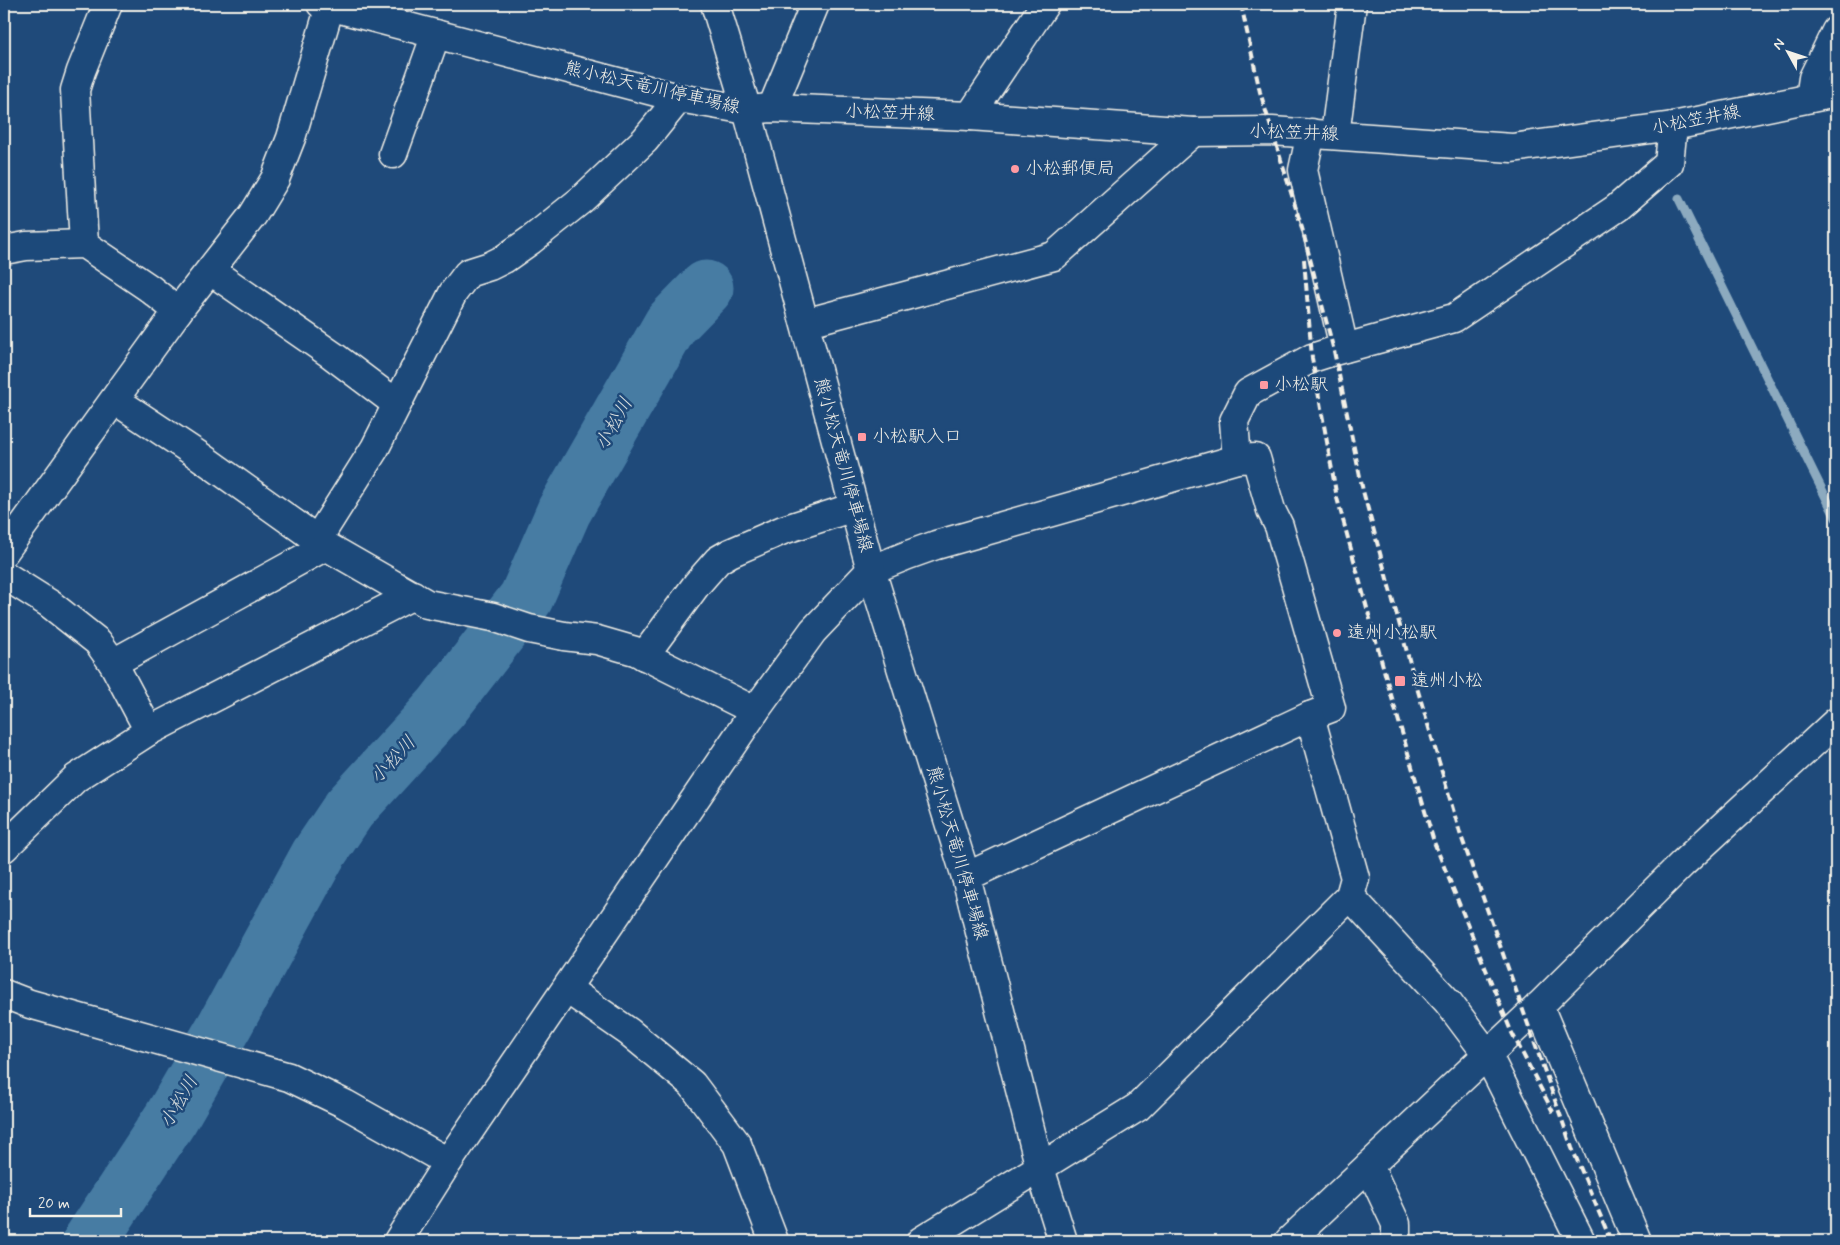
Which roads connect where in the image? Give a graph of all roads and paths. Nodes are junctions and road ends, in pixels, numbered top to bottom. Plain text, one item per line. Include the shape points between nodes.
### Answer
1 (108, 4) edge
2 (715, 4) edge
3 (815, 4) edge
4 (1045, 4) edge
5 (1352, 4) edge
6 (325, 5) edge
7 (1836, 31) edge
8 (436, 34) junction
9 (1823, 95) edge
10 (679, 98) junction
11 (760, 109) junction
12 (970, 116) junction
13 (1673, 126) junction
14 (1193, 132) junction
15 (1323, 134) junction
16 (393, 154) dead end
17 (84, 244) junction
18 (4, 250) edge
19 (211, 271) junction
20 (178, 311) junction
21 (805, 323) junction
22 (1344, 348) junction
23 (114, 400) junction
24 (397, 404) junction
25 (1237, 459) junction
26 (854, 507) junction
27 (322, 543) junction
28 (4, 552) edge
29 (872, 570) junction
30 (4, 575) edge
31 (413, 595) junction
32 (644, 656) junction
33 (113, 663) junction
34 (755, 711) junction
35 (1310, 716) junction
36 (1836, 722) edge
37 (149, 731) junction
38 (4, 848) edge
39 (966, 877) junction
40 (1350, 896) junction
41 (567, 989) junction
42 (4, 994) edge
43 (1539, 1006) junction
44 (1487, 1054) junction
45 (448, 1162) junction
46 (1370, 1166) junction
47 (1040, 1168) junction
48 (398, 1241) edge
49 (774, 1241) edge
50 (921, 1241) edge
51 (1062, 1241) edge
52 (1289, 1241) edge
53 (1396, 1241) edge
54 (1581, 1241) edge
55 (1637, 1241) edge

1 - 17 street via 75,90
2 - 11 street
3 - 11 street
4 - 12 street
5 - 15 street
6 - 8 street, 熊小松天竜川停車場線
6 - 19 street via 291,138 276,179 253,216
7 - 9 street via 1813,78
8 - 10 street, 熊小松天竜川停車場線
8 - 16 street
9 - 13 street, 小松笠井線
10 - 11 street, 熊小松天竜川停車場線
10 - 24 street via 645,140 581,200 504,259 468,273 453,293
11 - 12 street, 小松笠井線
11 - 21 street, 熊小松天竜川停車場線
12 - 14 street, 小松笠井線
13 - 15 street, 小松笠井線 via 1512,148
13 - 22 street via 1668,163 1617,208 1454,318
14 - 15 street, 小松笠井線
14 - 21 street via 1054,256
15 - 22 street via 1303,170
17 - 18 street
17 - 20 street
19 - 20 street
19 - 24 street
20 - 23 street
21 - 26 street, 熊小松天竜川停車場線
22 - 25 street via 1312,358 1248,393 1234,421
23 - 27 street
23 - 28 street
24 - 27 street
25 - 29 street via 936,545
25 - 35 street via 1256,458 1271,510 1280,526 1331,708
26 - 29 street, 熊小松天竜川停車場線
26 - 32 street via 783,530 718,560
27 - 31 street
27 - 33 street
29 - 34 street via 813,631
29 - 39 street, 熊小松天竜川停車場線
30 - 33 street via 50,604 98,642
31 - 32 street via 427,604 493,617 529,629 597,640
31 - 37 street
32 - 34 street
33 - 37 street
34 - 41 street
35 - 39 street
35 - 40 street via 1354,878
36 - 43 street via 1682,864
37 - 38 street via 76,778
39 - 47 street, 熊小松天竜川停車場線
40 - 44 street via 1448,1002
40 - 47 street via 1138,1107
41 - 45 street
41 - 49 street via 629,1032 692,1084 738,1144
42 - 45 street via 289,1077 345,1104
43 - 44 street
43 - 55 street
44 - 46 street
44 - 54 street
45 - 48 street
46 - 52 street
46 - 53 street via 1396,1224
47 - 50 street
47 - 51 street, 熊小松天竜川停車場線

